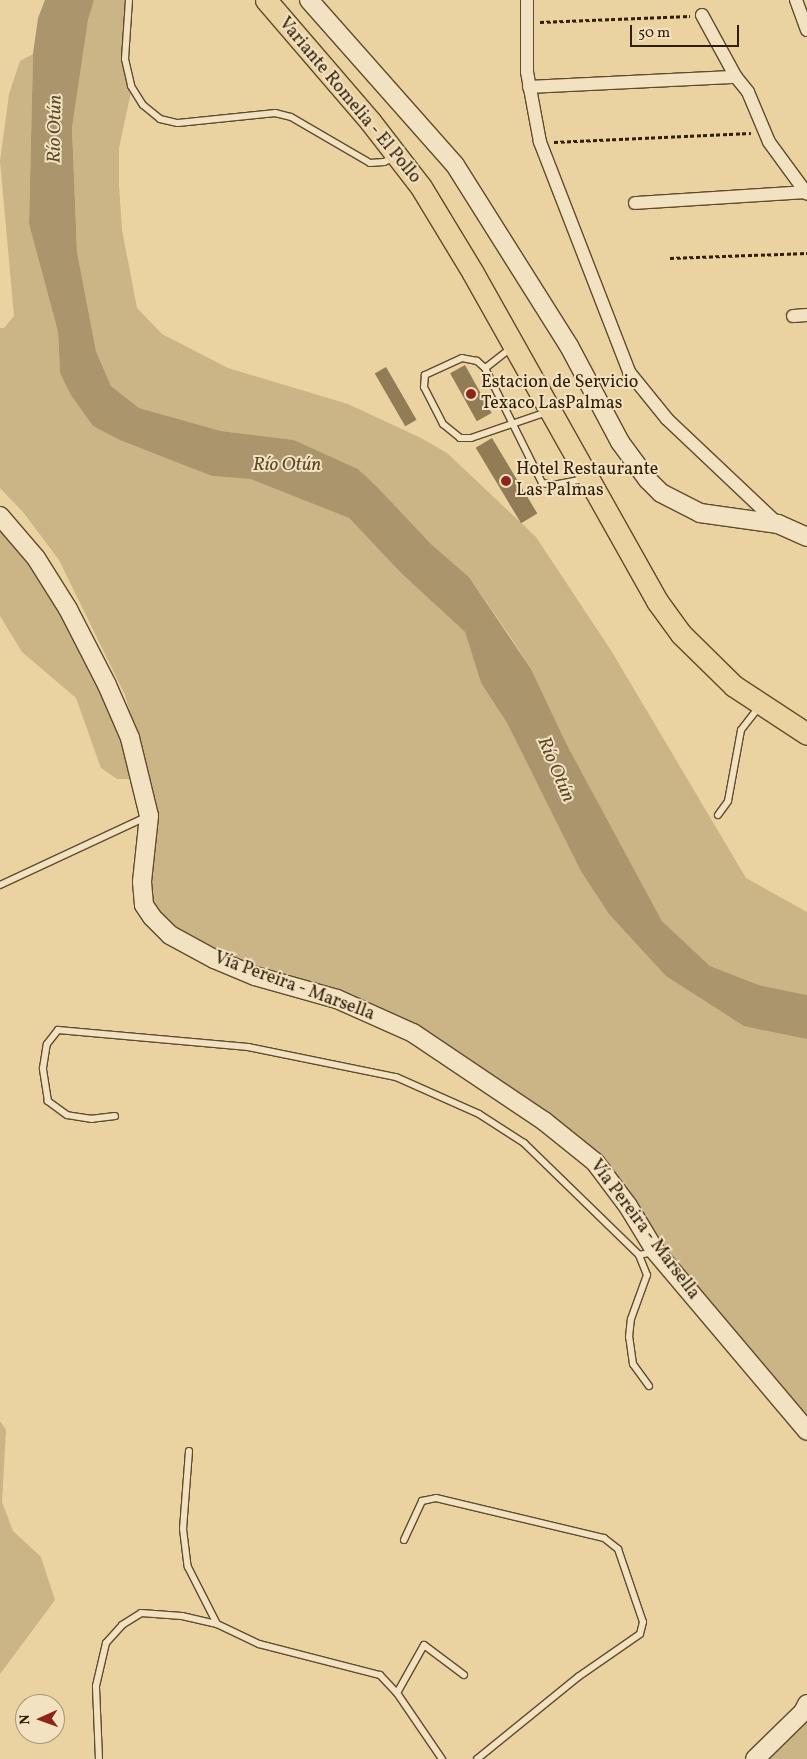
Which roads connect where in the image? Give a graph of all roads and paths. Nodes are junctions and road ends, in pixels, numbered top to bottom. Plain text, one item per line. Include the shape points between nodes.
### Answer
1 (130, 0) edge
2 (266, 0) edge
3 (309, 0) edge
4 (527, 0) edge
5 (796, 0) edge
6 (702, 15) joint
7 (526, 23) junction
8 (807, 30) edge
9 (736, 77) junction
10 (529, 87) junction
11 (765, 133) junction
12 (540, 142) junction
13 (398, 155) junction
14 (806, 193) edge
15 (635, 203) dead end
16 (807, 253) edge
17 (670, 258) dead end
18 (807, 315) edge
19 (793, 316) dead end
20 (512, 348) junction
21 (485, 368) junction
22 (549, 411) junction
23 (513, 424) junction
24 (587, 478) junction
25 (0, 516) edge
26 (778, 524) junction
27 (807, 537) edge
28 (760, 706) junction
29 (807, 734) edge
30 (718, 815) dead end
31 (149, 816) junction
32 (0, 885) edge
33 (114, 1116) dead end
34 (647, 1253) junction
35 (649, 1386) dead end
36 (807, 1431) edge
37 (188, 1451) dead end
38 (404, 1540) dead end
39 (217, 1624) junction
40 (464, 1675) dead end
41 (398, 1693) junction
42 (807, 1704) edge
43 (99, 1759) edge
44 (442, 1759) edge
45 (477, 1759) edge
46 (755, 1759) edge

1 - 13 lane via 124,59 131,86 143,105 160,119 178,123 275,113 291,117 370,163 384,162
2 - 13 highway, Variante Romelia - El Pollo
3 - 26 main road via 455,165 569,346 620,442 648,480 661,493 700,514
4 - 7 street
5 - 8 street
6 - 7 path
6 - 9 street
7 - 10 street
9 - 10 street
9 - 11 street via 748,92
10 - 12 street
11 - 12 path
11 - 14 street via 777,157
12 - 26 street via 628,372 667,419
13 - 20 highway, Variante Romelia - El Pollo via 464,257
14 - 15 street
16 - 17 path
18 - 19 street
20 - 21 lane
20 - 22 highway, Variante Romelia - El Pollo
21 - 23 lane
21 - 23 lane via 477,361 462,358 425,375 424,387 443,424 460,438 484,435
22 - 23 lane
22 - 24 highway, Variante Romelia - El Pollo
23 - 24 lane via 542,483 553,485
24 - 28 highway, Variante Romelia - El Pollo via 656,601 681,634 734,686
25 - 31 main road, Vía Pereira - Marsella via 36,558 68,609 107,685 130,738
26 - 27 main road
28 - 29 highway, Variante Romelia - El Pollo
28 - 30 lane via 741,730 730,795
31 - 32 lane
31 - 34 main road, Vía Pereira - Marsella via 142,882 144,905 170,935 214,959 256,976 337,999 413,1033 544,1120 596,1162 628,1206
33 - 34 lane via 92,1119 67,1115 48,1101 43,1068 47,1044 58,1030 248,1047 396,1077 478,1114 524,1143
34 - 35 lane via 647,1276 631,1320 629,1344 633,1364
34 - 36 main road, Vía Pereira - Marsella
37 - 39 lane via 183,1529 188,1567
38 - 45 lane via 422,1501 436,1498 604,1538 618,1549 643,1622 640,1634 578,1677
39 - 41 lane via 259,1644 380,1675
39 - 43 lane via 182,1616 141,1613 122,1624 106,1643 96,1686
40 - 41 lane via 424,1645
41 - 44 lane
42 - 46 main road via 803,1712

